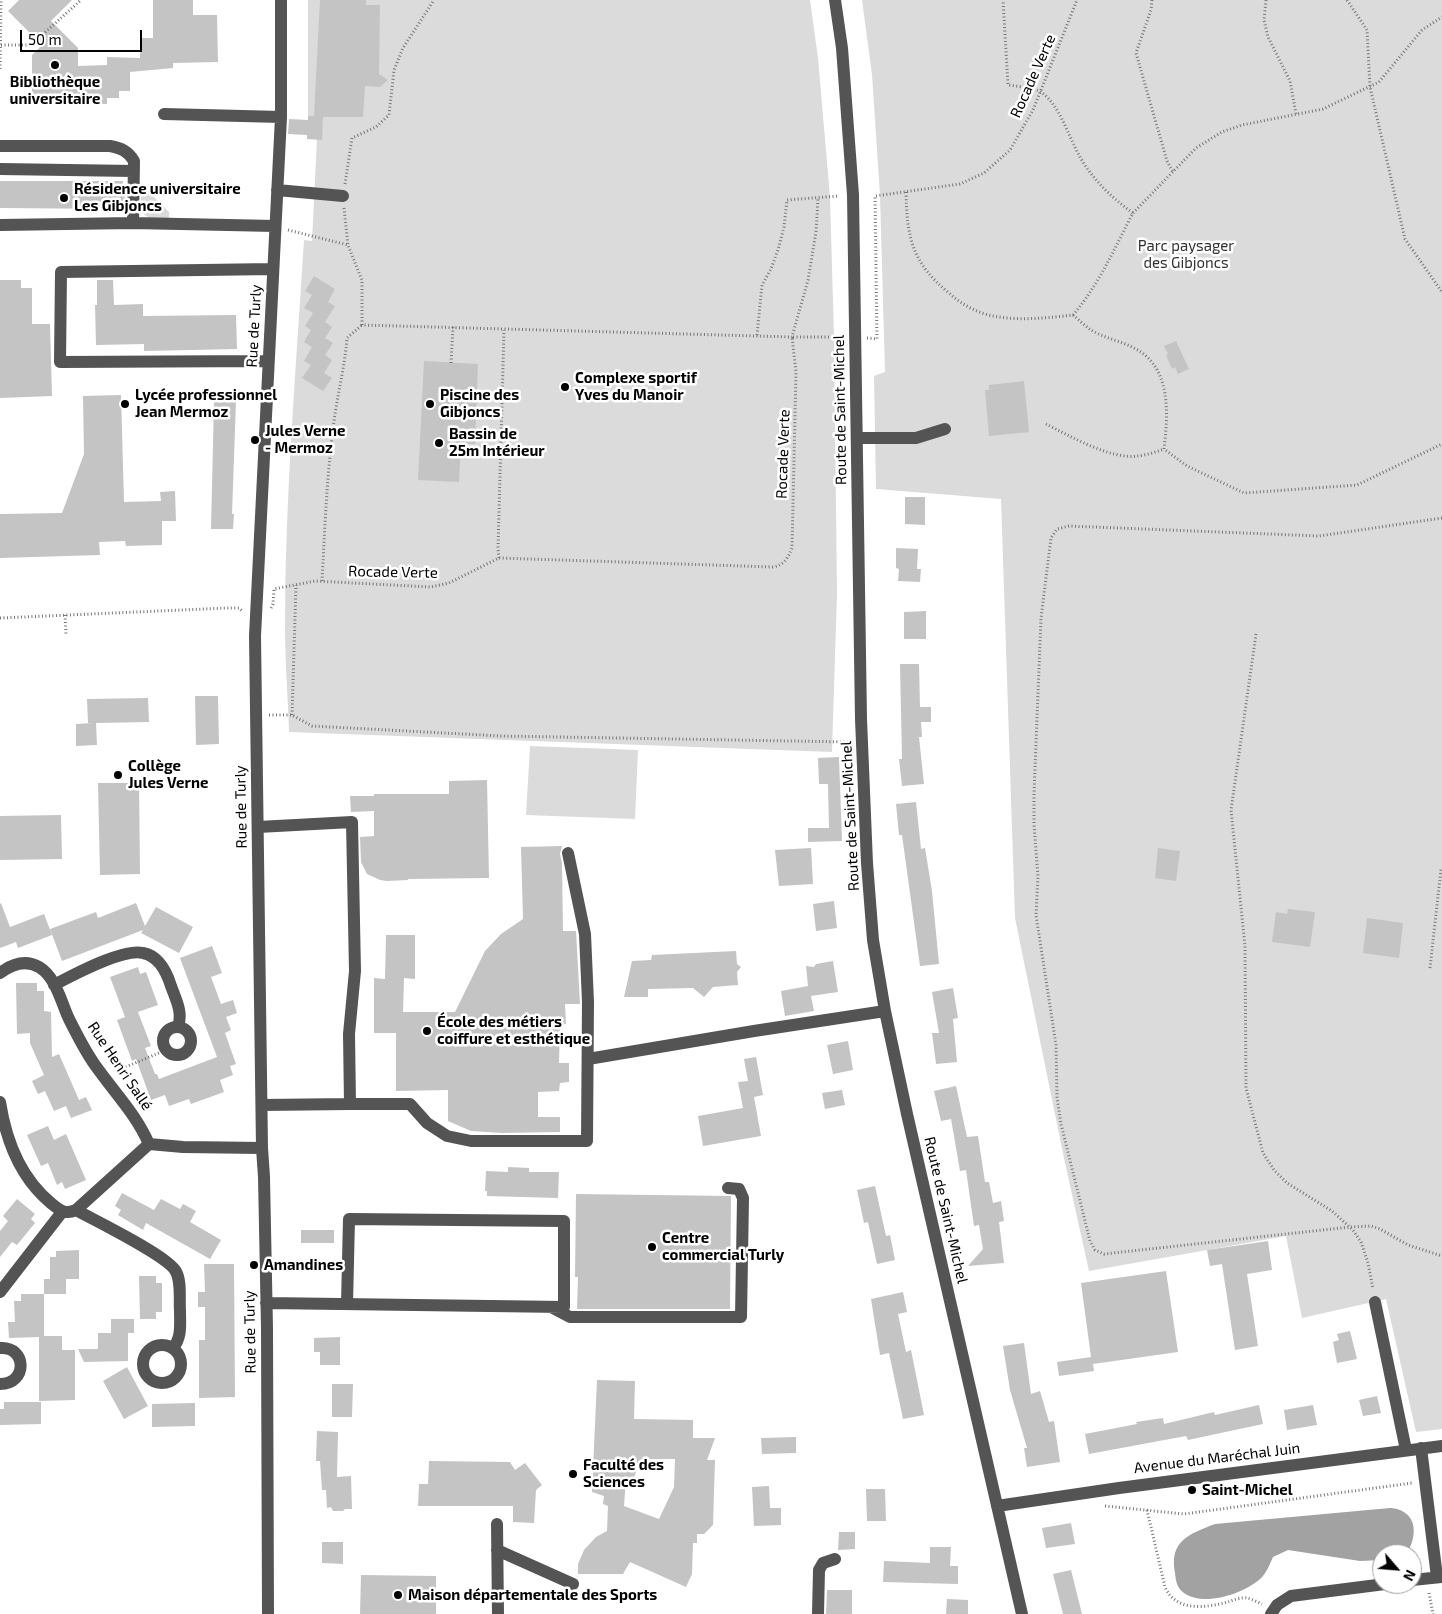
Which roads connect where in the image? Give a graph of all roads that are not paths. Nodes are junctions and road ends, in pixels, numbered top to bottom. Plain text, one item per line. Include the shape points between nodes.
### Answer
1 (281, 0) edge
2 (835, 0) edge
3 (164, 114) dead end
4 (281, 117) junction
5 (0, 146) edge
6 (0, 169) edge
7 (134, 171) junction
8 (277, 190) junction
9 (343, 196) road end
10 (133, 223) junction
11 (0, 225) edge
12 (275, 226) junction
13 (273, 269) junction
14 (268, 361) junction
15 (945, 429) dead end
16 (857, 438) junction
17 (258, 827) junction
18 (568, 853) dead end
19 (0, 972) edge
20 (54, 984) junction
21 (885, 1011) junction
22 (178, 1027) junction
23 (588, 1059) junction
24 (0, 1102) edge
25 (262, 1104) junction
26 (350, 1104) junction
27 (149, 1144) junction
28 (262, 1148) junction
29 (728, 1188) dead end
30 (76, 1210) junction
31 (62, 1212) junction
32 (0, 1292) edge
33 (1375, 1302) road end
34 (266, 1303) junction
35 (347, 1304) junction
36 (550, 1306) junction
37 (0, 1348) edge
38 (173, 1348) dead end
39 (0, 1384) edge
40 (1442, 1446) edge
41 (1421, 1448) junction
42 (1406, 1450) junction
43 (997, 1506) junction
44 (497, 1524) dead end
45 (497, 1550) junction
46 (835, 1559) dead end
47 (1440, 1577) edge
48 (1422, 1579) edge
49 (573, 1584) dead end
50 (1372, 1586) edge
51 (1273, 1612) edge
52 (268, 1614) edge
53 (498, 1614) edge
54 (818, 1614) edge
55 (1022, 1614) edge

1 - 4 street, Rue de Turly
2 - 16 street, Route de Saint-Michel via 842,48 853,195
3 - 4 street
4 - 8 street, Rue de Turly
5 - 7 street via 121,148 134,161
6 - 7 street
7 - 10 street
8 - 9 street
8 - 12 street, Rue de Turly
10 - 11 street
10 - 12 street
12 - 13 street, Rue de Turly
13 - 14 street, Rue de Turly
13 - 14 street via 61,272 60,362
14 - 17 street, Rue de Turly via 255,636
15 - 16 street via 916,438
16 - 21 street, Route de Saint-Michel via 862,742 873,940
17 - 25 street, Rue de Turly
17 - 26 street via 352,822 354,971 349,1034
18 - 23 street via 585,934
19 - 20 street, Rue Henri Sallé via 13,964 32,964 46,973
20 - 22 street via 129,953 144,953 159,962 169,979 180,1012
20 - 27 street, Rue Henri Sallé via 79,1040 143,1129
21 - 23 street
21 - 43 street, Route de Saint-Michel
22 - 22 street via 189,1034 191,1044 186,1052 177,1055 166,1050 164,1036 170,1029
23 - 26 street via 587,1141 471,1141 447,1136 427,1123 410,1104
24 - 31 street via 11,1147 21,1168 30,1182
25 - 26 street
25 - 28 street, Rue de Turly
27 - 28 street
27 - 30 street
28 - 34 street, Rue de Turly
29 - 36 street via 739,1188 743,1198 741,1318 570,1316
30 - 31 street
30 - 38 street via 160,1257 175,1270 178,1276 180,1336
31 - 32 street
33 - 42 street
34 - 35 street
34 - 52 street, Rue de Turly
35 - 36 street
35 - 36 street via 349,1220 564,1221 564,1307
37 - 39 street via 14,1351 21,1366 14,1381
40 - 41 street, Avenue du Maréchal Juin
41 - 42 street, Avenue du Maréchal Juin
41 - 47 street
42 - 43 street, Avenue du Maréchal Juin
43 - 55 street, Route de Saint-Michel
44 - 45 street
45 - 49 street
45 - 53 street
46 - 54 street via 823,1563 819,1570
47 - 48 street
50 - 51 street via 1291,1596

